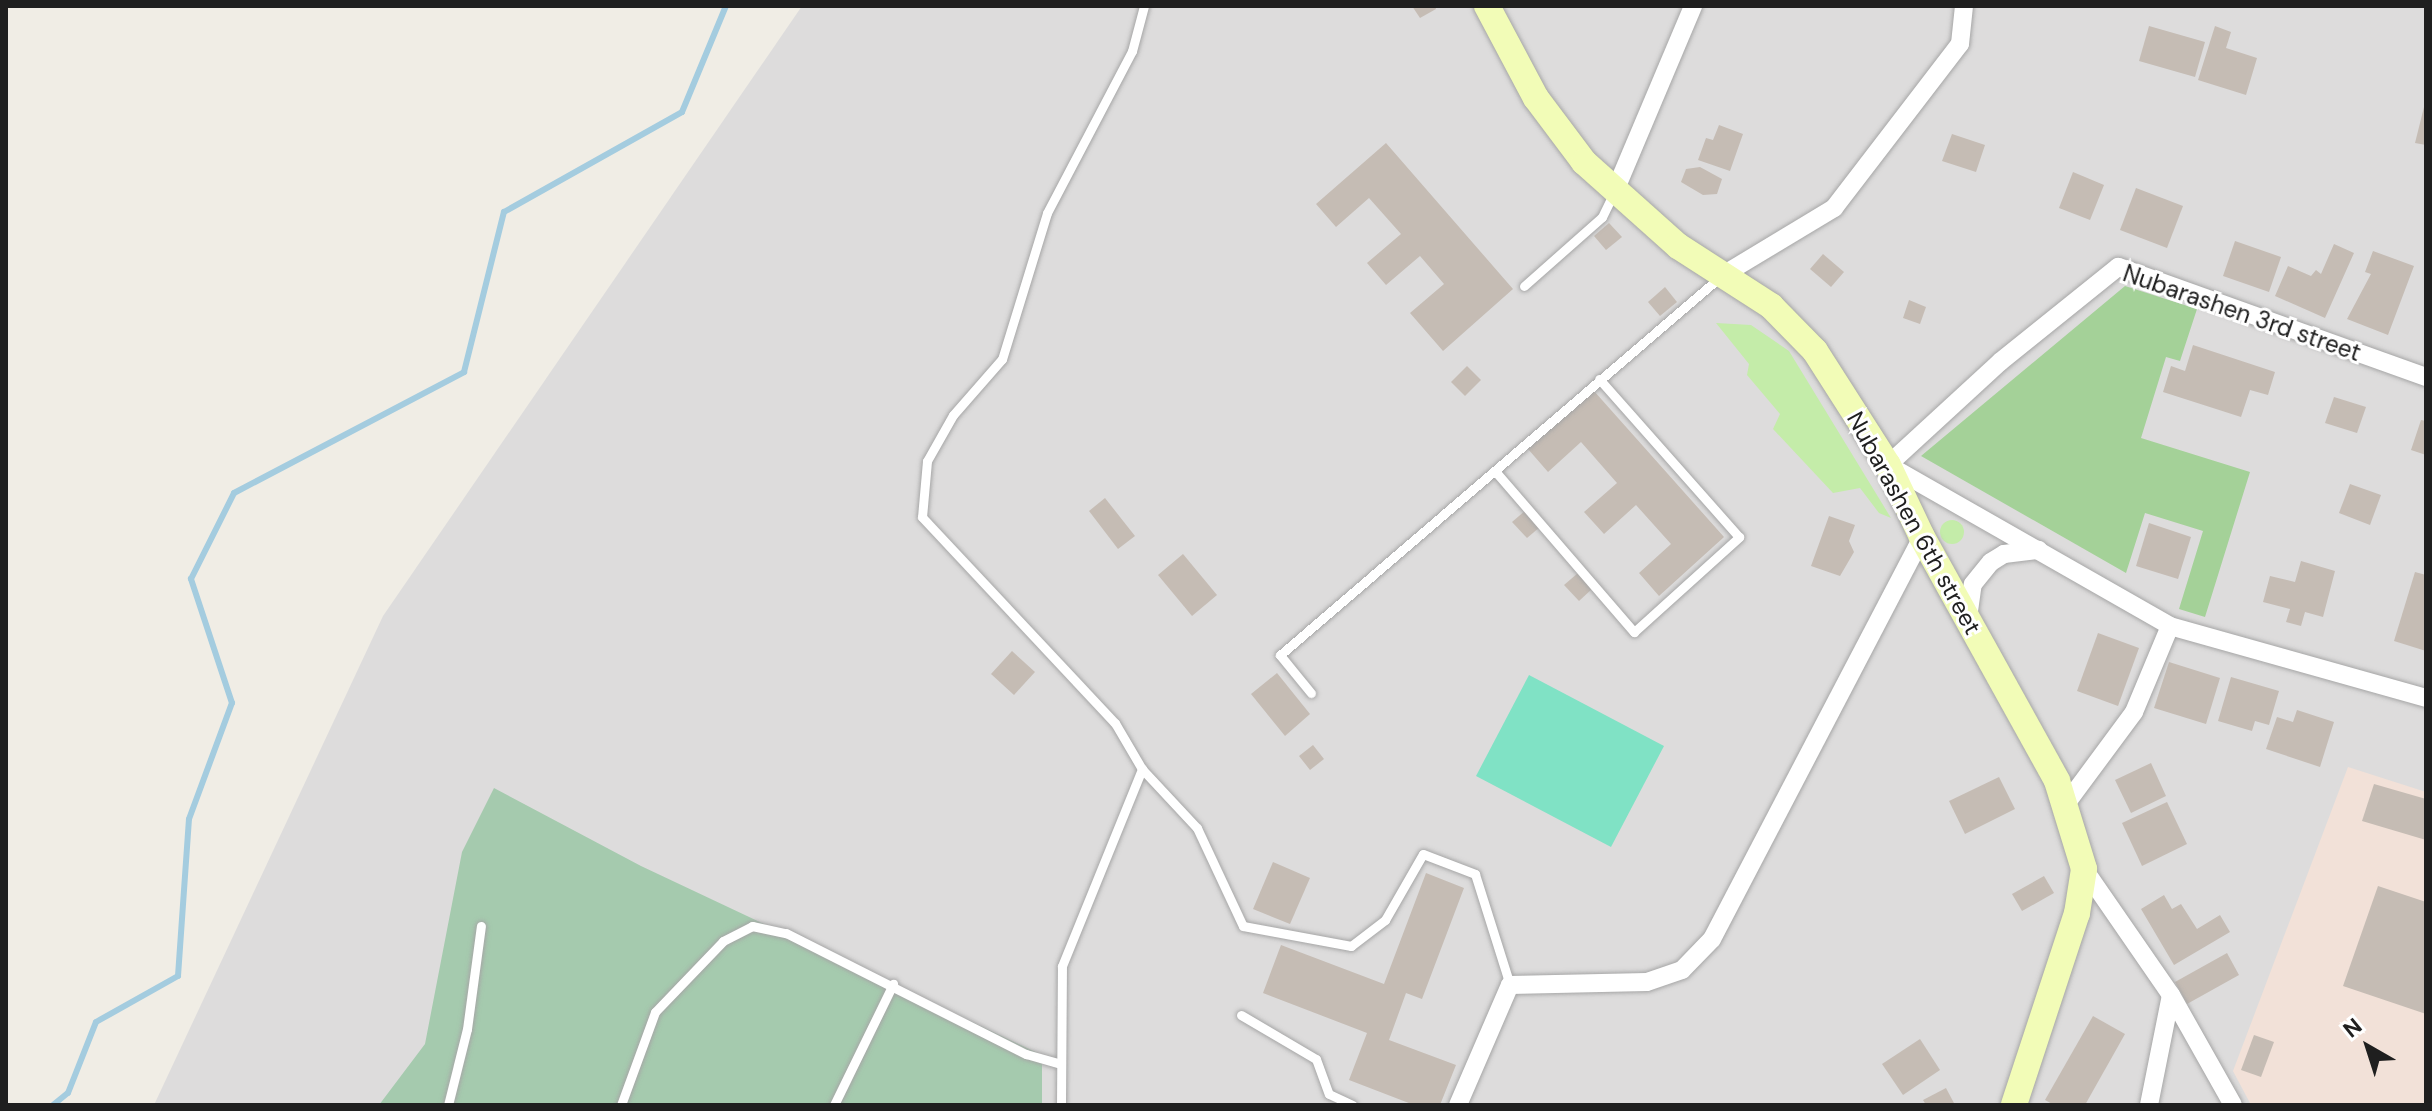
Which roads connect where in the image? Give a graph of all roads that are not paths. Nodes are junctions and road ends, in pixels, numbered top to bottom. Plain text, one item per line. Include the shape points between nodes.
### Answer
1 (1144, 6) edge
2 (1487, 6) edge
3 (1693, 6) edge
4 (1964, 6) edge
5 (1615, 191) junction
6 (1723, 275) junction
7 (1524, 286) dead end
8 (2426, 377) edge
9 (1599, 379) junction
10 (1888, 465) junction
11 (1495, 471) junction
12 (1922, 537) junction
13 (2041, 550) junction
14 (1968, 618) junction
15 (2170, 626) junction
16 (1311, 693) dead end
17 (2426, 698) edge
18 (1142, 769) junction
19 (2066, 804) junction
20 (2084, 869) junction
21 (481, 926) dead end
22 (893, 984) junction
23 (1510, 985) junction
24 (2171, 995) junction
25 (1241, 1015) dead end
26 (1061, 1064) junction
27 (448, 1105) edge
28 (621, 1105) edge
29 (834, 1105) edge
30 (1061, 1105) edge
31 (1353, 1105) edge
32 (1458, 1105) edge
33 (2014, 1105) edge
34 (2149, 1105) edge
35 (2233, 1105) edge

1 - 18 lane via 1132,51 1047,213 1002,359 953,415 927,461 922,517 1115,723
2 - 5 main road, Nubarashen 6th street via 1536,98 1584,162
3 - 5 street
4 - 6 street via 1960,44 1834,208
5 - 6 main road, Nubarashen 6th street via 1678,246
5 - 7 lane via 1602,217
6 - 9 lane
6 - 10 main road, Nubarashen 6th street via 1771,306 1815,351
8 - 10 street, Nubarashen 3rd street via 2118,267 2000,362
9 - 11 lane
9 - 11 lane via 1739,537 1634,632
10 - 12 main road, Nubarashen 6th street
10 - 13 street
11 - 16 lane via 1280,655
12 - 14 main road, Nubarashen 6th street
12 - 23 street via 1712,939 1682,970 1647,982
13 - 14 street via 2004,554 1991,562 1973,584
13 - 15 street
14 - 19 main road, Nubarashen 6th street
15 - 17 street
15 - 19 street via 2134,712
18 - 23 lane via 1197,828 1243,926 1351,946 1385,920 1423,854 1475,874
18 - 26 lane via 1062,966
19 - 20 main road, Nubarashen 6th street
20 - 24 street
20 - 33 main road, Nubarashen 6th street via 2077,913
21 - 27 lane via 467,1029
22 - 26 lane via 1026,1054
22 - 28 lane via 786,933 752,926 723,941 655,1012
22 - 29 lane
23 - 32 street
24 - 34 street
24 - 35 street
25 - 31 lane via 1316,1059 1329,1094
26 - 30 lane

